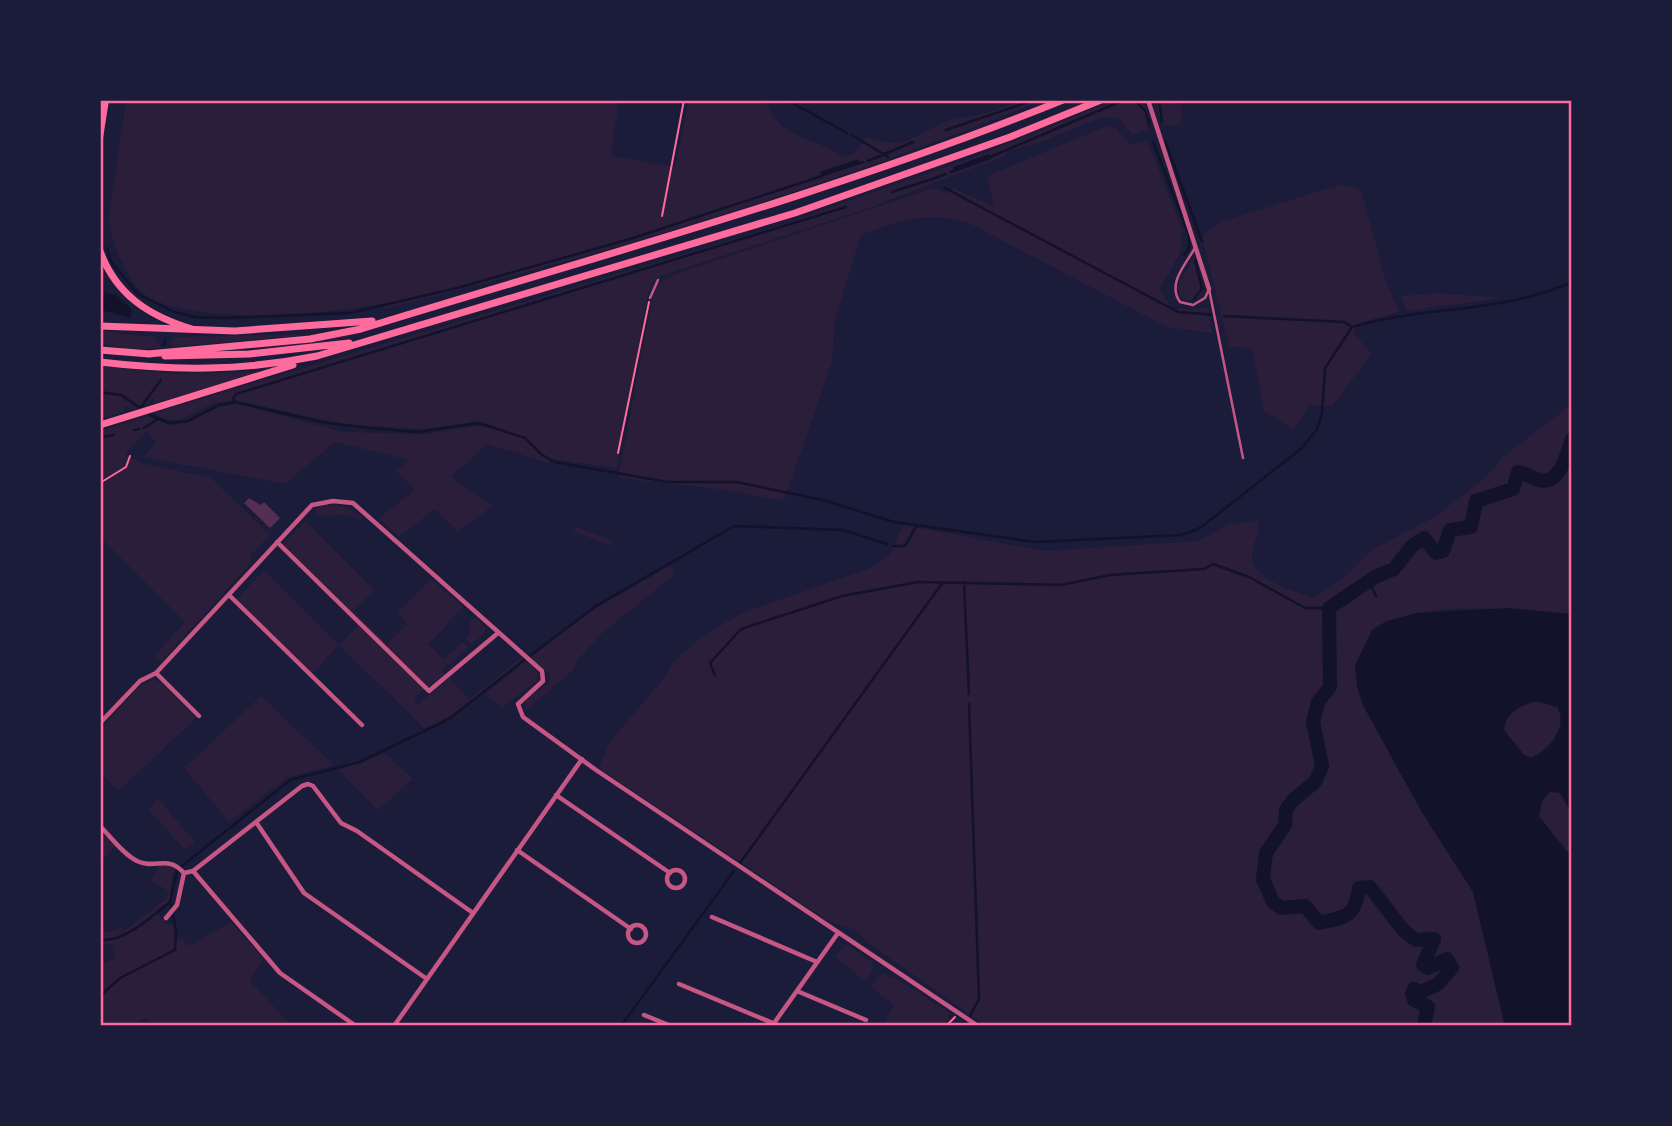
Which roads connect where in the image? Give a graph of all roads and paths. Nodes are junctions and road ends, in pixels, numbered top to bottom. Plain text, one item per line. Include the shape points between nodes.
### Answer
1 (106, 100) edge
2 (684, 100) edge
3 (1063, 100) edge
4 (1101, 100) edge
5 (1148, 100) edge
6 (100, 138) edge
7 (662, 216) dead end
8 (1197, 245) junction
9 (100, 251) edge
10 (658, 280) dead end
11 (1209, 289) junction
12 (650, 298) joint
13 (400, 317) junction
14 (100, 326) edge
15 (199, 331) junction
16 (377, 338) junction
17 (100, 350) edge
18 (148, 354) junction
19 (317, 356) junction
20 (100, 362) edge
21 (100, 425) edge
22 (618, 453) dead end
23 (130, 456) dead end
24 (1243, 458) dead end
25 (100, 483) edge
26 (277, 542) junction
27 (229, 595) junction
28 (498, 633) junction
29 (156, 673) junction
30 (199, 716) dead end
31 (100, 723) edge
32 (362, 725) dead end
33 (582, 759) junction
34 (556, 795) junction
35 (256, 822) junction
36 (100, 826) edge
37 (517, 850) junction
38 (181, 870) junction
39 (193, 871) junction
40 (670, 873) dead end
41 (473, 913) junction
42 (712, 917) dead end
43 (166, 918) dead end
44 (631, 929) dead end
45 (838, 933) junction
46 (817, 961) junction
47 (428, 979) junction
48 (679, 984) dead end
49 (797, 991) junction
50 (958, 1014) junction
51 (645, 1015) dead end
52 (866, 1020) dead end
53 (775, 1025) edge
54 (356, 1026) edge
55 (394, 1026) edge
56 (671, 1026) edge
57 (946, 1026) edge
58 (978, 1026) edge

1 - 6 main road
2 - 7 path
3 - 13 main road via 789,201
4 - 16 main road via 832,201
5 - 8 street
8 - 11 street
8 - 11 lane via 1175,282 1175,294 1180,302 1193,306
9 - 15 main road via 116,282 144,310
10 - 12 lane
11 - 24 lane
12 - 22 path
13 - 15 main road via 331,326
13 - 18 main road via 310,339
14 - 15 main road
16 - 18 main road via 249,354
16 - 19 main road
17 - 18 main road
19 - 20 main road via 204,371
19 - 21 main road
23 - 25 path via 126,467
26 - 27 street
26 - 28 street via 312,505 343,501 363,509
26 - 28 street via 429,691
27 - 29 street
27 - 32 street
28 - 33 street via 545,677 521,700 519,710
29 - 30 street
29 - 31 street via 140,681
33 - 34 street
33 - 45 street
34 - 37 street
34 - 40 street
35 - 39 street
35 - 41 street via 308,784 346,827
35 - 47 street via 304,893
36 - 38 street via 133,859 170,863
37 - 41 street
37 - 44 street
38 - 39 street
38 - 43 street via 175,910
39 - 54 street via 280,972
41 - 47 street
42 - 46 street
45 - 46 street
45 - 50 street
46 - 49 street
47 - 55 street
48 - 53 street
49 - 52 street
49 - 53 street
50 - 57 path
50 - 58 street
51 - 56 street

